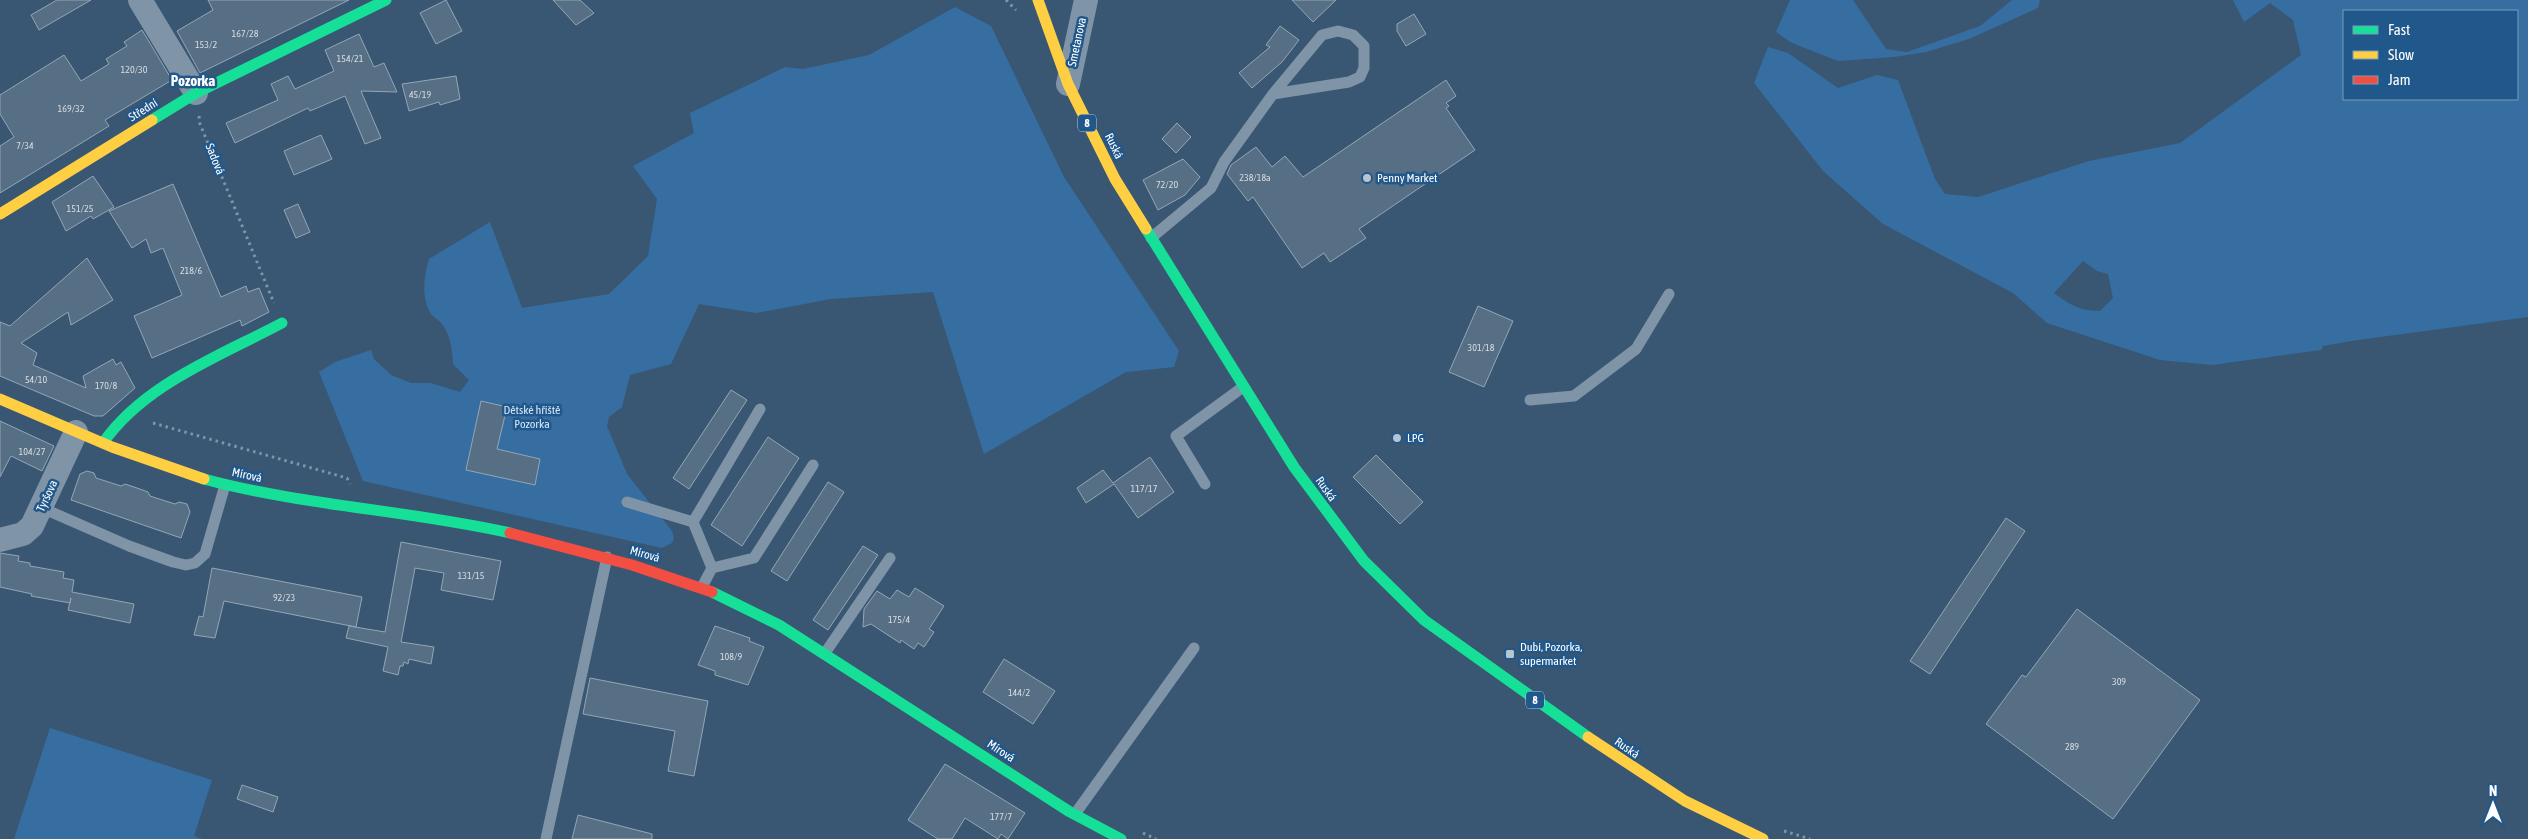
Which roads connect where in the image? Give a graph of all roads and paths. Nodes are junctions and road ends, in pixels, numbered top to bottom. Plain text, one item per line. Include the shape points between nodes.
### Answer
1 (140, 0) edge
2 (386, 0) edge
3 (1038, 0) edge
4 (1086, 0) edge
5 (1068, 84) junction
6 (196, 93) junction
7 (1273, 94) junction
8 (0, 214) edge
9 (1151, 238) junction
10 (1669, 294) dead end
11 (282, 323) joint
12 (1243, 387) junction
13 (0, 399) edge
14 (1530, 400) dead end
15 (760, 409) dead end
16 (125, 414) junction
17 (76, 432) junction
18 (102, 443) junction
19 (813, 465) dead end
20 (347, 478) dead end
21 (1205, 484) dead end
22 (226, 485) junction
23 (626, 502) dead end
24 (42, 508) junction
25 (692, 522) junction
26 (0, 540) edge
27 (607, 558) junction
28 (890, 558) dead end
29 (712, 568) junction
30 (702, 587) junction
31 (1194, 648) dead end
32 (825, 653) junction
33 (1075, 814) junction
34 (546, 839) edge
35 (1121, 839) edge
36 (1764, 839) edge

1 - 6 street
2 - 6 street, Střední
3 - 5 street, Ruská / 8
4 - 5 street, Smetanova
5 - 9 street, Ruská / 8 via 1115,179
6 - 8 street, Střední
6 - 11 path, Sadová via 200,124
7 - 7 lane via 1322,35 1338,31 1353,36 1364,46 1364,68 1360,77 1348,82
7 - 9 lane via 1224,162 1211,188
9 - 12 street, Ruská / 8
10 - 14 lane via 1636,349 1574,396
11 - 16 street via 172,383
12 - 21 lane via 1176,436
12 - 36 street, Ruská / 8 via 1334,525 1382,581 1424,620 1652,782 1710,815
13 - 17 street, Mírová
15 - 25 lane
16 - 18 street
16 - 20 path
17 - 18 street, Mírová
17 - 24 street, Tyršova
18 - 22 street, Mírová
19 - 29 lane via 754,558
22 - 24 lane via 205,554 195,563 186,565 129,546
22 - 27 street, Mírová via 492,529
23 - 25 lane
24 - 26 street, Tyršova via 32,526 23,534
25 - 29 lane
27 - 30 street, Mírová
27 - 34 lane
28 - 32 lane
29 - 30 lane
30 - 32 street, Mírová via 756,612
31 - 33 lane
32 - 33 street, Mírová
33 - 35 street, Mírová

